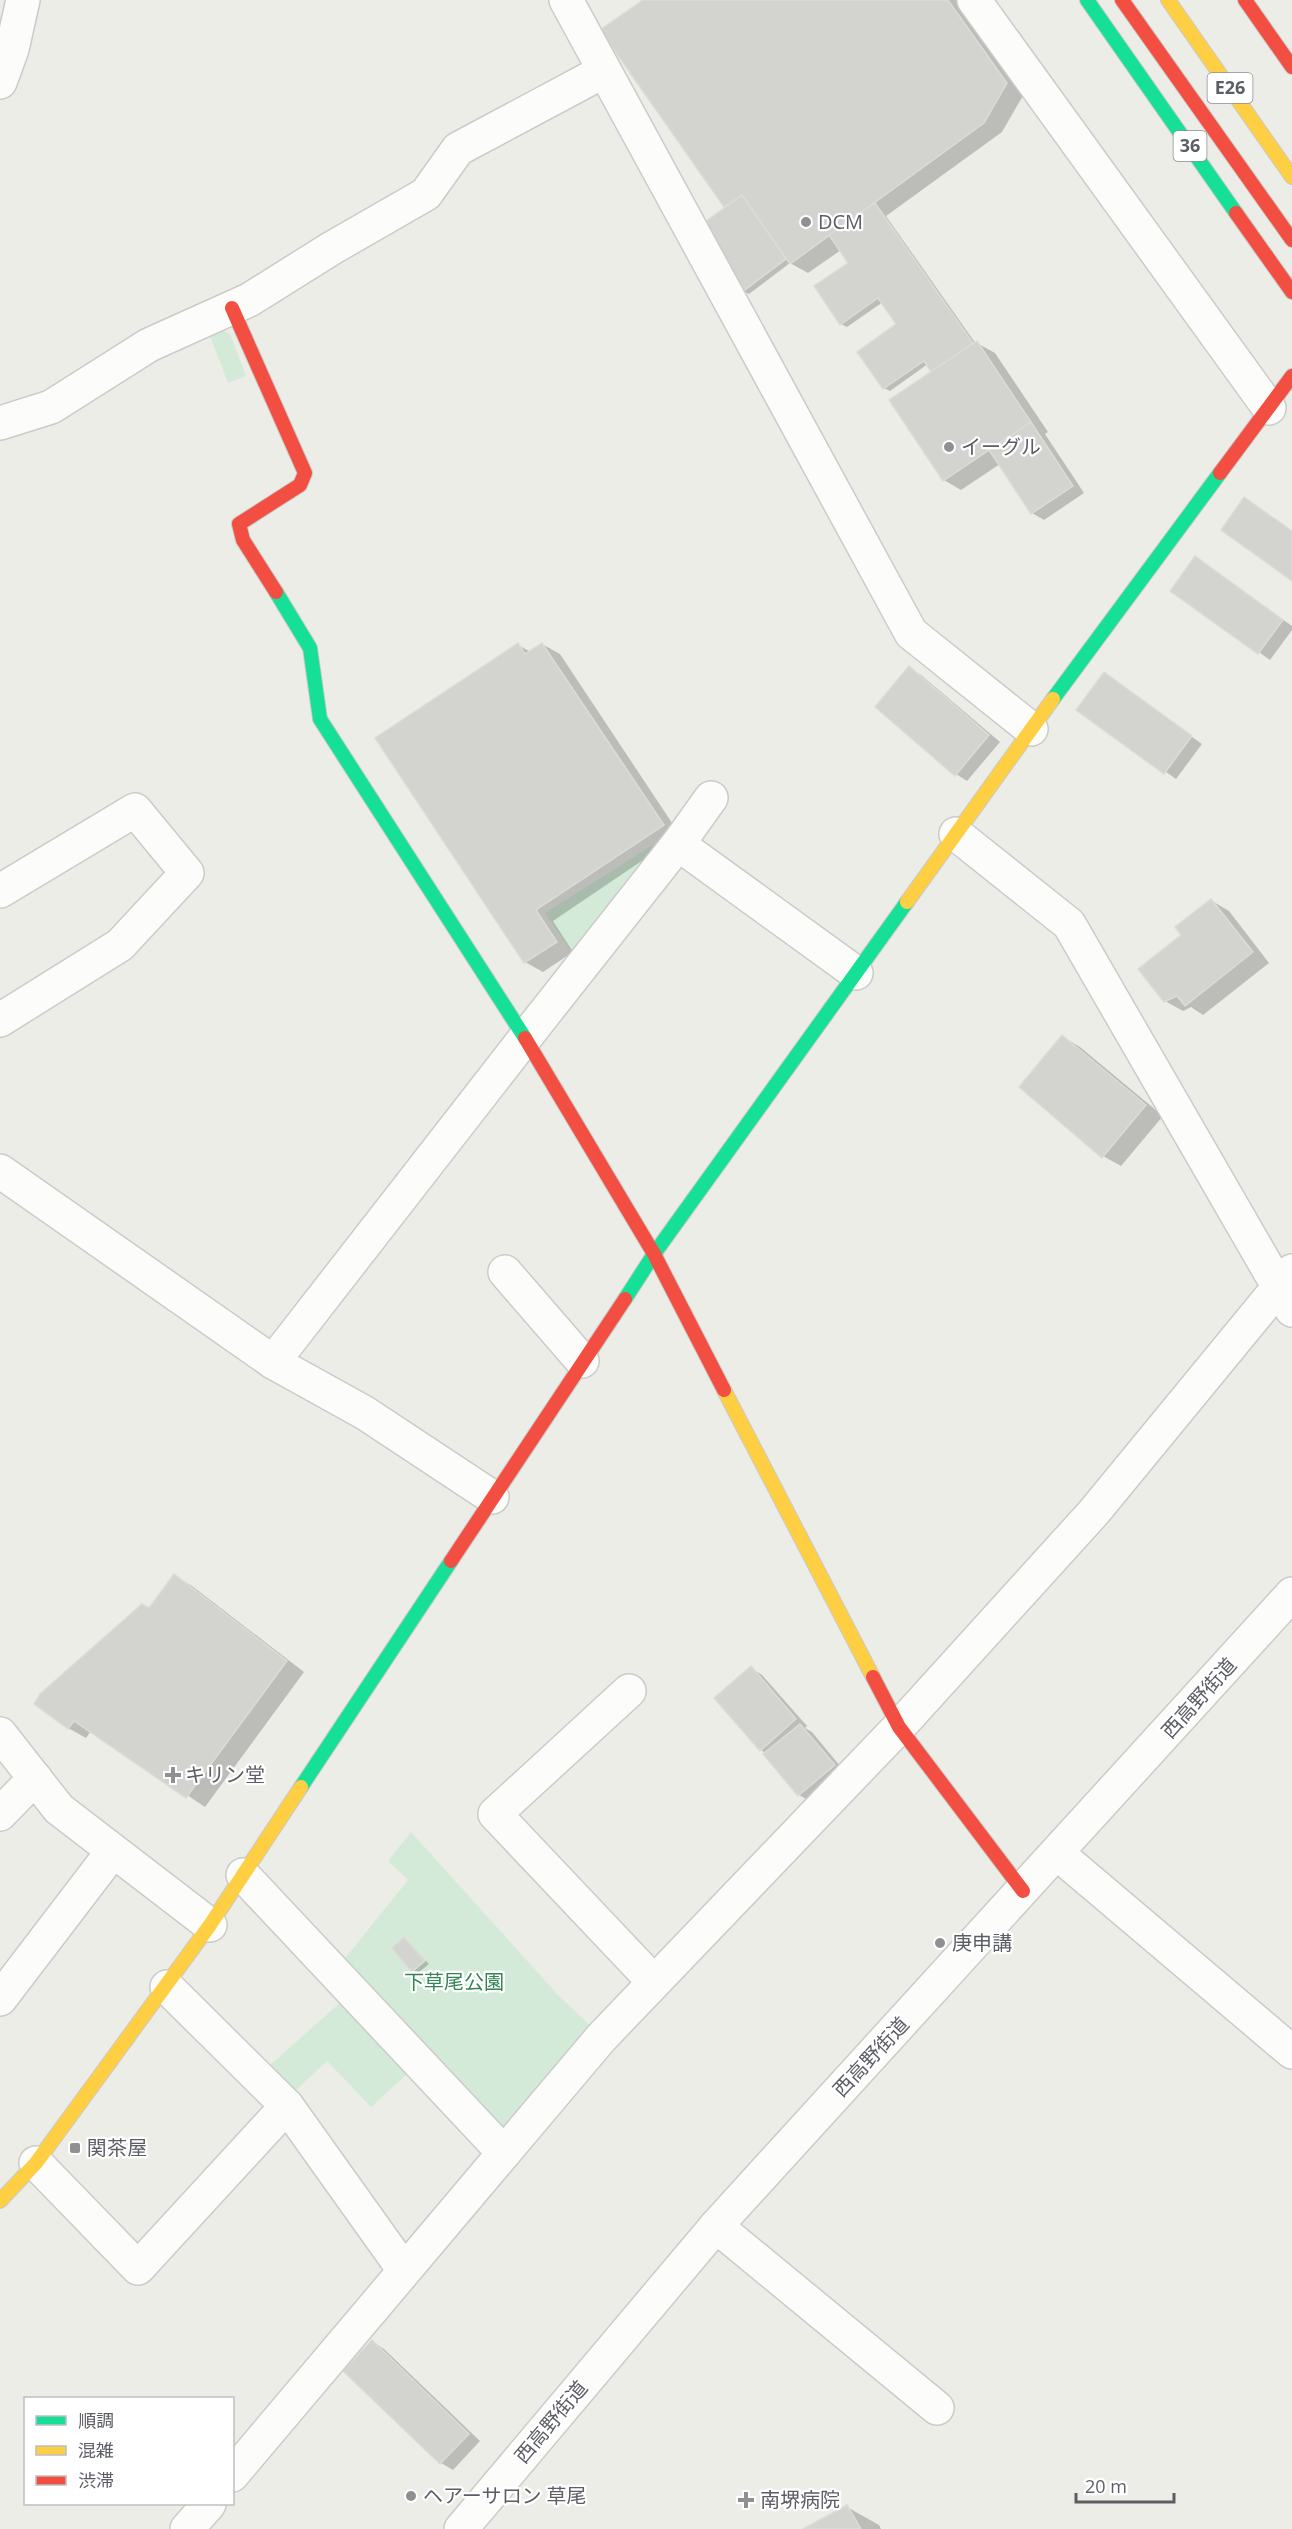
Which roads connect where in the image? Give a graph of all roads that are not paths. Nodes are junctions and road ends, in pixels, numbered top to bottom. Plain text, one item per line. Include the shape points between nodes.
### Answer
1 (23, 0) edge
2 (974, 0) edge
3 (1087, 0) edge
4 (1122, 0) edge
5 (1168, 0) edge
6 (1245, 0) edge
7 (579, 5) edge
8 (1292, 67) edge
9 (604, 71) junction
10 (0, 82) edge
11 (1292, 177) edge
12 (1292, 240) edge
13 (1292, 292) edge
14 (232, 308) junction
15 (1292, 376) edge
16 (1269, 408) junction
17 (0, 423) edge
18 (1031, 729) junction
19 (711, 798) dead end
20 (956, 834) junction
21 (678, 844) junction
22 (0, 891) edge
23 (856, 973) junction
24 (0, 1020) edge
25 (525, 1038) junction
26 (0, 1171) edge
27 (654, 1254) junction
28 (505, 1272) dead end
29 (1288, 1289) edge
30 (582, 1361) junction
31 (273, 1362) junction
32 (492, 1497) junction
33 (1292, 1594) edge
34 (629, 1691) dead end
35 (899, 1727) junction
36 (0, 1734) edge
37 (34, 1778) junction
38 (0, 1814) edge
39 (113, 1851) junction
40 (1057, 1853) junction
41 (243, 1875) junction
42 (1023, 1892) junction
43 (210, 1925) junction
44 (654, 1982) junction
45 (167, 1987) junction
46 (0, 1999) edge
47 (1292, 2052) edge
48 (287, 2106) junction
49 (504, 2153) junction
50 (12, 2181) edge
51 (716, 2226) junction
52 (404, 2270) junction
53 (937, 2408) dead end
54 (234, 2473) edge
55 (208, 2505) edge
56 (187, 2529) edge
57 (461, 2529) edge

1 - 10 street
2 - 16 street
3 - 13 main road, 36
4 - 12 main road, 36
5 - 11 main road, E26
6 - 8 main road
7 - 9 street
9 - 14 street via 458,149 426,194
9 - 18 street via 911,633
14 - 17 street via 148,345 51,407
14 - 25 main road via 305,473 300,485 239,525 243,540 310,648 320,719
15 - 16 main road
16 - 18 main road
18 - 20 main road
19 - 21 street
20 - 23 main road
20 - 29 street via 1069,924
21 - 23 street
21 - 25 street
22 - 24 street via 135,810 187,873 120,945
23 - 27 main road
25 - 27 main road
25 - 31 street
26 - 31 street
27 - 30 main road
27 - 35 main road
28 - 30 street
29 - 35 street via 1094,1512
30 - 32 main road
31 - 32 street via 365,1413
32 - 41 main road
33 - 40 street, 西高野街道
34 - 44 street via 495,1814
35 - 42 main road
35 - 44 street
36 - 37 street
37 - 38 street
37 - 39 street via 59,1809
39 - 43 street
39 - 46 street
40 - 42 street, 西高野街道
40 - 47 street
41 - 43 main road
41 - 49 street
42 - 51 street, 西高野街道
43 - 45 main road
44 - 49 street
45 - 48 street
45 - 50 main road
48 - 50 street via 138,2268
48 - 52 street
49 - 52 street
51 - 53 street
51 - 57 street, 西高野街道
52 - 54 street
55 - 56 street

